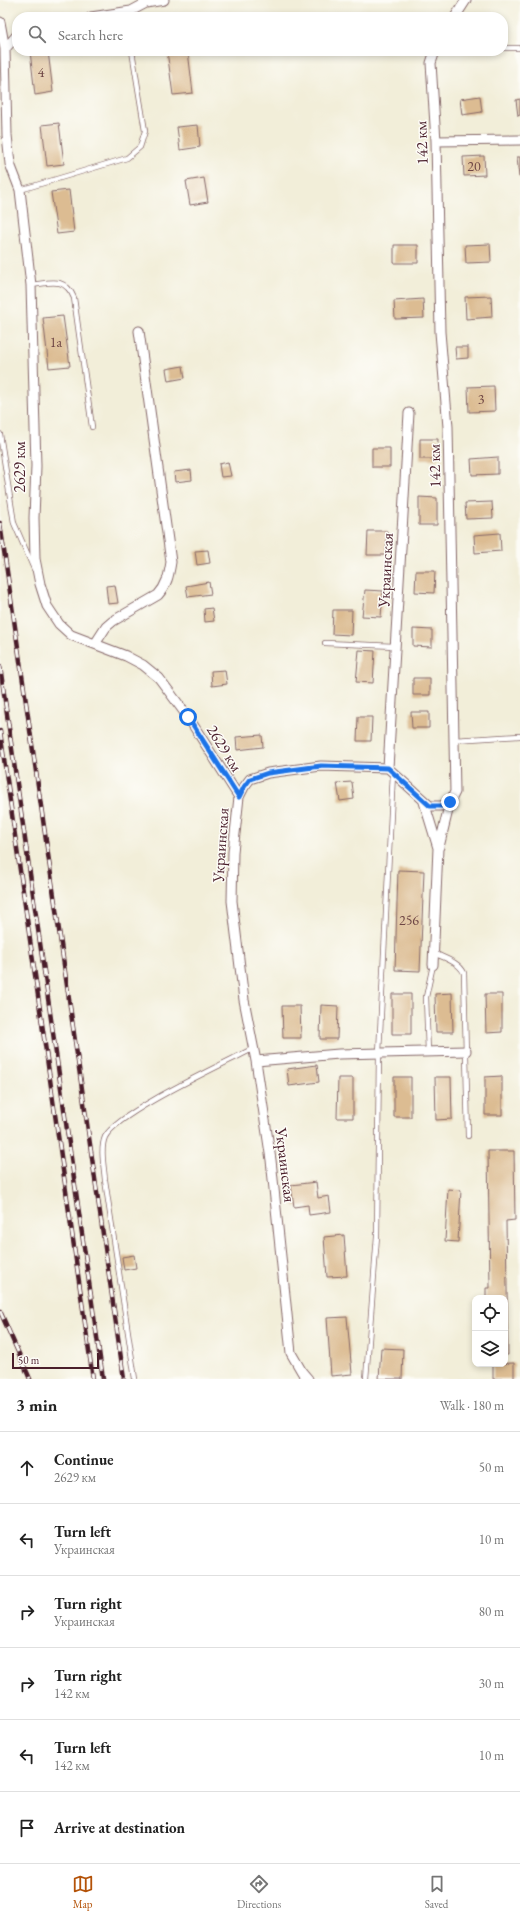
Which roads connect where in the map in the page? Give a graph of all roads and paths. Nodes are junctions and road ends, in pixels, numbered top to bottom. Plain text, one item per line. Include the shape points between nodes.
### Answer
1 (164, 0) edge
2 (466, 0) edge
3 (146, 2) edge
4 (129, 12) edge
5 (458, 12) edge
6 (0, 22) edge
7 (12, 41) edge
8 (508, 48) edge
9 (520, 48) edge
10 (5, 49) junction
11 (133, 56) edge
12 (434, 56) edge
13 (520, 140) edge
14 (436, 141) junction
15 (20, 190) junction
16 (31, 285) junction
17 (139, 331) dead end
18 (409, 413) dead end
19 (92, 427) dead end
20 (0, 434) edge
21 (40, 584) junction
22 (325, 643) dead end
23 (96, 644) junction
24 (395, 646) junction
25 (520, 736) edge
26 (454, 740) junction
27 (391, 770) junction
28 (239, 797) junction
29 (424, 802) junction
30 (450, 802) junction
31 (438, 848) junction
32 (434, 953) junction
33 (433, 965) joint
34 (254, 1048) junction
35 (466, 1051) junction
36 (428, 1052) junction
37 (379, 1053) junction
38 (256, 1061) junction
39 (468, 1136) dead end
40 (135, 1379) edge
41 (308, 1379) edge
42 (366, 1379) edge

1 - 3 street
2 - 5 street
3 - 4 street
6 - 10 street, 2629 км
7 - 10 street
8 - 9 lane
10 - 15 street, 2629 км via 10,164
11 - 15 lane via 145,131 140,147 127,158
12 - 14 street, 142 км via 432,64
13 - 14 street
14 - 26 street, 142 км via 440,332 448,427
15 - 16 street, 2629 км
16 - 19 lane via 61,283 72,292
16 - 21 street, 2629 км via 36,466 35,559
17 - 23 street via 171,562 169,578 158,595 106,627
18 - 24 street, Украинская
20 - 21 lane via 14,523
21 - 23 street, 2629 км via 47,606 59,624 72,635
22 - 24 lane
23 - 28 street, 2629 км via 143,665 159,678 188,717
24 - 27 street, Украинская
25 - 26 lane
26 - 30 street, 142 км via 456,792
27 - 28 street, Украинская via 321,766 268,773 250,779
27 - 29 street
27 - 37 lane
28 - 34 street, Украинская via 233,852 232,900 244,1000
29 - 30 street via 430,806 441,806
29 - 31 street
30 - 31 street, 142 км
31 - 32 street
32 - 33 street
32 - 35 lane via 462,968 464,973
33 - 36 lane via 426,997
34 - 38 street, Украинская
34 - 40 lane via 135,1110 108,1131 104,1140 105,1180
35 - 36 street
35 - 39 lane
36 - 37 street
37 - 38 street
37 - 42 lane via 377,1236
38 - 41 street, Украинская via 271,1160 291,1353

